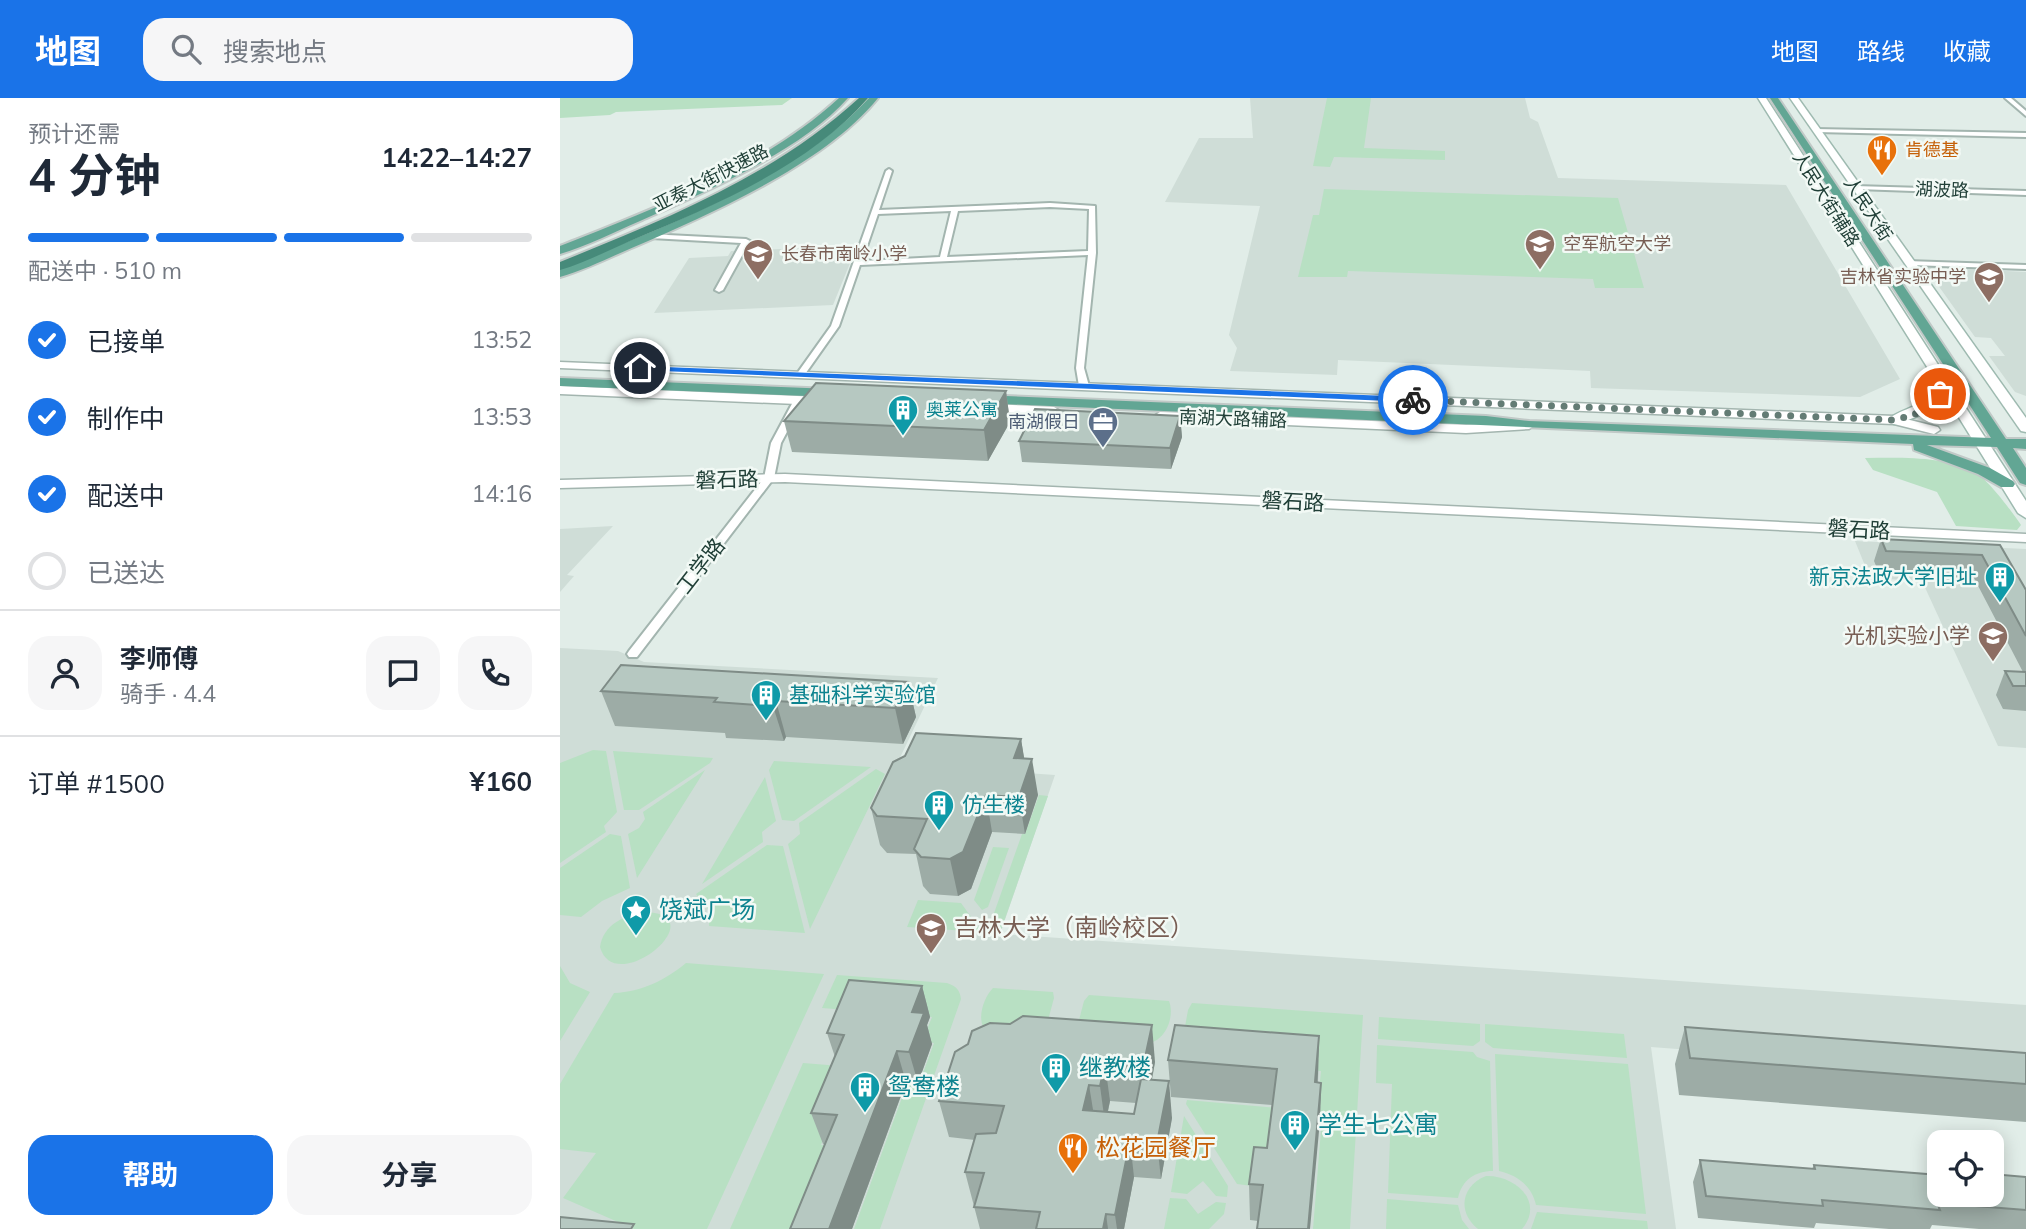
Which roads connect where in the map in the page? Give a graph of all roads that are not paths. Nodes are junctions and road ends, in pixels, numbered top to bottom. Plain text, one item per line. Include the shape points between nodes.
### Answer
1 (844, 98) edge
2 (854, 98) edge
3 (864, 98) edge
4 (874, 98) edge
5 (1762, 98) edge
6 (1774, 98) edge
7 (1782, 98) edge
8 (1794, 98) edge
9 (2008, 98) edge
10 (2026, 114) edge
11 (1816, 130) junction
12 (2026, 135) edge
13 (771, 153) junction
14 (803, 157) junction
15 (889, 171) dead end
16 (1857, 187) junction
17 (2026, 193) edge
18 (955, 209) junction
19 (874, 212) junction
20 (680, 214) junction
21 (658, 219) junction
22 (651, 236) junction
23 (560, 250) edge
24 (1092, 253) junction
25 (560, 258) edge
26 (943, 259) junction
27 (857, 263) junction
28 (1910, 263) junction
29 (560, 266) edge
30 (2026, 267) edge
31 (560, 272) edge
32 (719, 290) dead end
33 (560, 365) edge
34 (560, 373) edge
35 (800, 375) junction
36 (1940, 379) junction
37 (560, 382) edge
38 (1994, 383) junction
39 (1084, 386) junction
40 (560, 390) edge
41 (846, 398) joint
42 (799, 400) junction
43 (2026, 402) edge
44 (963, 403) edge
45 (1894, 420) junction
46 (2026, 428) edge
47 (1934, 430) junction
48 (1978, 437) junction
49 (1887, 440) junction
50 (2017, 443) edge
51 (769, 478) junction
52 (2026, 480) edge
53 (560, 484) edge
54 (2007, 484) junction
55 (2026, 513) edge
56 (2026, 538) edge
57 (633, 653) dead end

1 - 13 main road
2 - 21 highway, 亚泰大街快速路 via 813,134 780,155
3 - 20 highway, 亚泰大街快速路 via 800,149
4 - 14 main road
5 - 36 main road, 人民大街辅路
6 - 50 main road, 人民大街
7 - 50 main road, 人民大街
8 - 11 main road
9 - 10 street
11 - 12 street
11 - 16 main road
13 - 21 highway
13 - 23 main road via 677,201
14 - 20 highway
14 - 22 main road via 694,218
15 - 19 street
16 - 17 street, 湖波路
16 - 28 main road
18 - 19 street
18 - 24 street via 1093,207
18 - 26 street
19 - 27 street
20 - 21 highway, 亚泰大街快速路
21 - 25 highway, 亚泰大街快速路
21 - 29 highway, 亚泰大街快速路
22 - 31 main road
22 - 32 street via 746,241
24 - 26 street
24 - 39 street via 1080,368
26 - 27 street
27 - 35 street via 835,326
28 - 30 street
28 - 38 main road
33 - 35 street, 南湖大路辅路
34 - 47 main road
35 - 39 street, 南湖大路辅路
36 - 45 main road via 1942,388 1935,400 1914,415
36 - 48 main road, 人民大街辅路
37 - 41 main road
38 - 43 main road
38 - 46 main road
39 - 45 street, 南湖大路辅路
40 - 42 street
41 - 42 street
42 - 51 street via 776,443
44 - 49 main road via 1486,420
45 - 47 street, 南湖大路辅路
47 - 48 main road
48 - 49 main road
48 - 50 main road
48 - 54 main road, 人民大街辅路
49 - 54 main road via 1912,444
50 - 52 main road, 人民大街
51 - 53 street, 磐石路
51 - 56 street, 磐石路
51 - 57 street, 工学路
54 - 55 main road, 人民大街辅路

